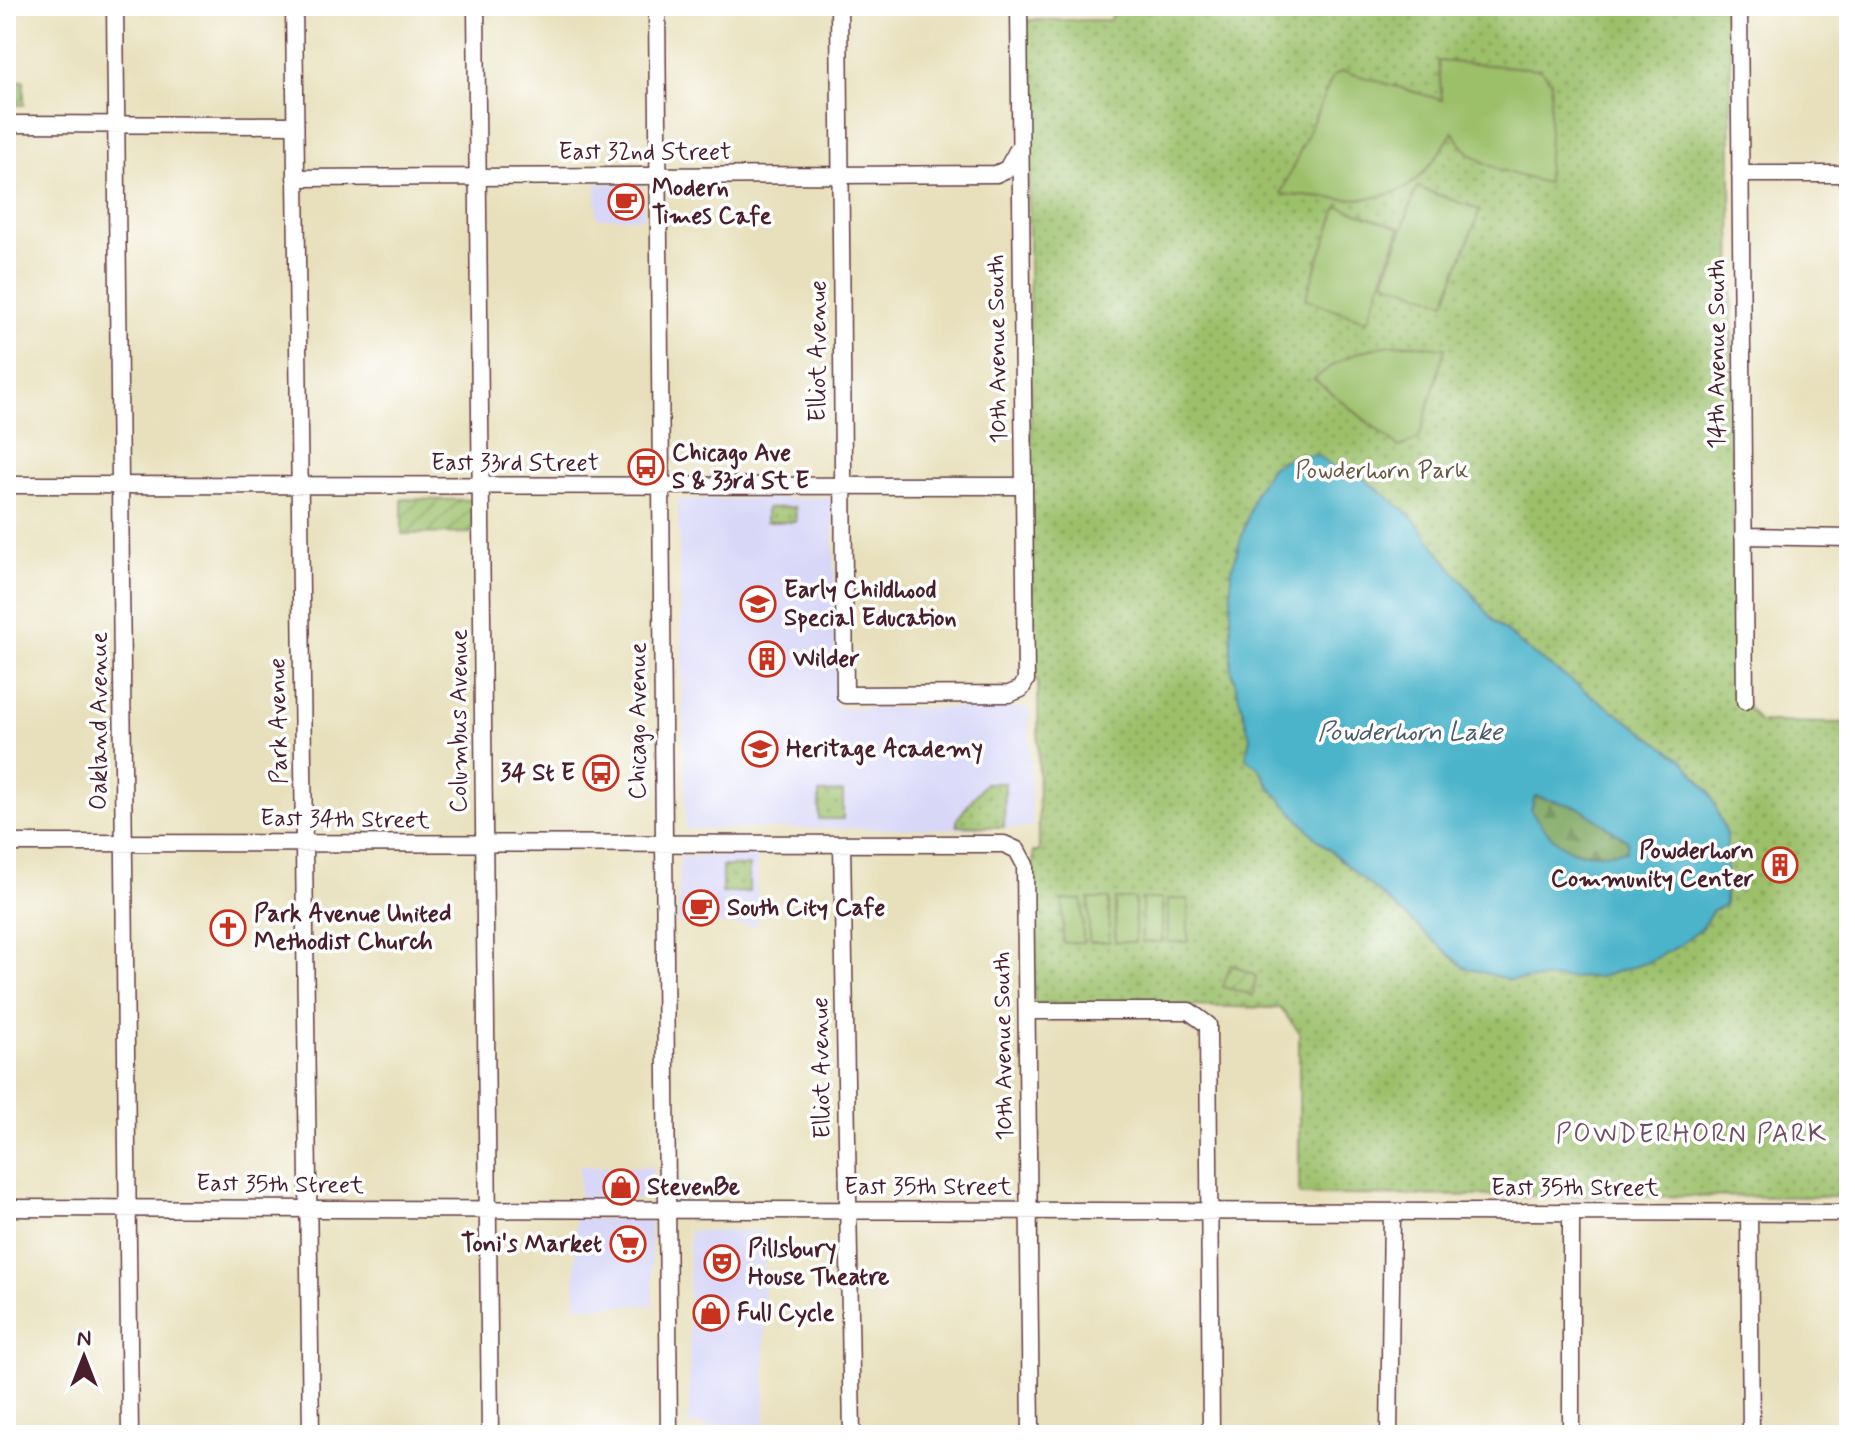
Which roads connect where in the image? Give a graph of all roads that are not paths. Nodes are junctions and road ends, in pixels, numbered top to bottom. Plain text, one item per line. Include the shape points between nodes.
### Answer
1 (115, 6) edge
2 (294, 6) edge
3 (476, 6) edge
4 (657, 6) edge
5 (839, 6) edge
6 (1019, 6) edge
7 (1739, 6) edge
8 (6, 124) edge
9 (116, 125) junction
10 (294, 125) junction
11 (1019, 147) junction
12 (996, 174) junction
13 (1740, 174) junction
14 (1849, 174) edge
15 (840, 175) junction
16 (657, 176) junction
17 (478, 177) junction
18 (295, 178) junction
19 (1019, 190) junction
20 (121, 484) junction
21 (6, 485) edge
22 (299, 485) junction
23 (1024, 486) junction
24 (481, 487) junction
25 (662, 487) junction
26 (842, 487) junction
27 (1743, 536) junction
28 (1849, 538) edge
29 (845, 695) joint
30 (1745, 701) dead end
31 (124, 842) junction
32 (6, 843) edge
33 (664, 844) junction
34 (842, 844) junction
35 (305, 846) junction
36 (483, 846) junction
37 (1017, 850) joint
38 (1028, 1011) junction
39 (128, 1207) junction
40 (6, 1208) edge
41 (310, 1209) junction
42 (667, 1210) junction
43 (848, 1210) junction
44 (489, 1211) junction
45 (1029, 1211) junction
46 (1208, 1213) junction
47 (1392, 1213) junction
48 (1571, 1213) junction
49 (1749, 1213) junction
50 (1849, 1213) edge
51 (130, 1435) edge
52 (311, 1435) edge
53 (490, 1435) edge
54 (669, 1435) edge
55 (852, 1435) edge
56 (1031, 1435) edge
57 (1211, 1435) edge
58 (1389, 1435) edge
59 (1571, 1435) edge
60 (1751, 1435) edge

1 - 9 street, Oakland Avenue
2 - 10 street, Park Avenue
3 - 17 street, Columbus Avenue
4 - 16 street, Chicago Avenue
5 - 15 street, Elliot Avenue
6 - 11 street, 10th Avenue South
7 - 13 street, 14th Avenue South
8 - 9 street
9 - 10 street
9 - 20 street, Oakland Avenue
10 - 18 street, Park Avenue
11 - 12 street via 1013,162
11 - 19 street, 10th Avenue South
12 - 15 street, East 32nd Street
12 - 19 street
13 - 14 street
13 - 27 street, 14th Avenue South
15 - 16 street, East 32nd Street
15 - 26 street, Elliot Avenue
16 - 17 street, East 32nd Street
16 - 25 street, Chicago Avenue
17 - 18 street, East 32nd Street
17 - 24 street, Columbus Avenue
18 - 22 street, Park Avenue
19 - 23 street, 10th Avenue South
20 - 21 street, East 33rd Street
20 - 22 street, East 33rd Street
20 - 31 street, Oakland Avenue
22 - 24 street, East 33rd Street
22 - 35 street, Park Avenue
23 - 26 street, East 33rd Street
23 - 29 street, 10th Avenue South via 1026,680 1021,689 1009,694
24 - 25 street, East 33rd Street
24 - 36 street, Columbus Avenue
25 - 26 street, East 33rd Street
25 - 33 street, Chicago Avenue
26 - 29 street, Elliot Avenue
27 - 28 street
27 - 30 street, 14th Avenue South
31 - 32 street, East 34th Street
31 - 35 street, East 34th Street
31 - 39 street, Oakland Avenue
33 - 34 street, East 34th Street
33 - 36 street, East 34th Street
33 - 42 street, Chicago Avenue
34 - 37 street, East 34th Street via 1004,844
34 - 43 street, Elliot Avenue
35 - 36 street, East 34th Street
35 - 41 street, Park Avenue
36 - 44 street, Columbus Avenue
37 - 38 street, 10th Avenue South via 1025,865
38 - 45 street, 10th Avenue South
38 - 46 street via 1189,1011 1208,1025
39 - 40 street, East 35th Street
39 - 41 street, East 35th Street
39 - 51 street, Oakland Avenue
41 - 44 street, East 35th Street
41 - 52 street, Park Avenue
42 - 43 street, East 35th Street
42 - 44 street, East 35th Street
42 - 54 street, Chicago Avenue
43 - 45 street, East 35th Street
43 - 55 street, Elliot Avenue
44 - 53 street, Columbus Avenue
45 - 46 street, East 35th Street
45 - 56 street, 10th Avenue South
46 - 47 street, East 35th Street
46 - 57 street
47 - 48 street, East 35th Street
47 - 58 street
48 - 49 street, East 35th Street
48 - 59 street
49 - 50 street, East 35th Street
49 - 60 street

